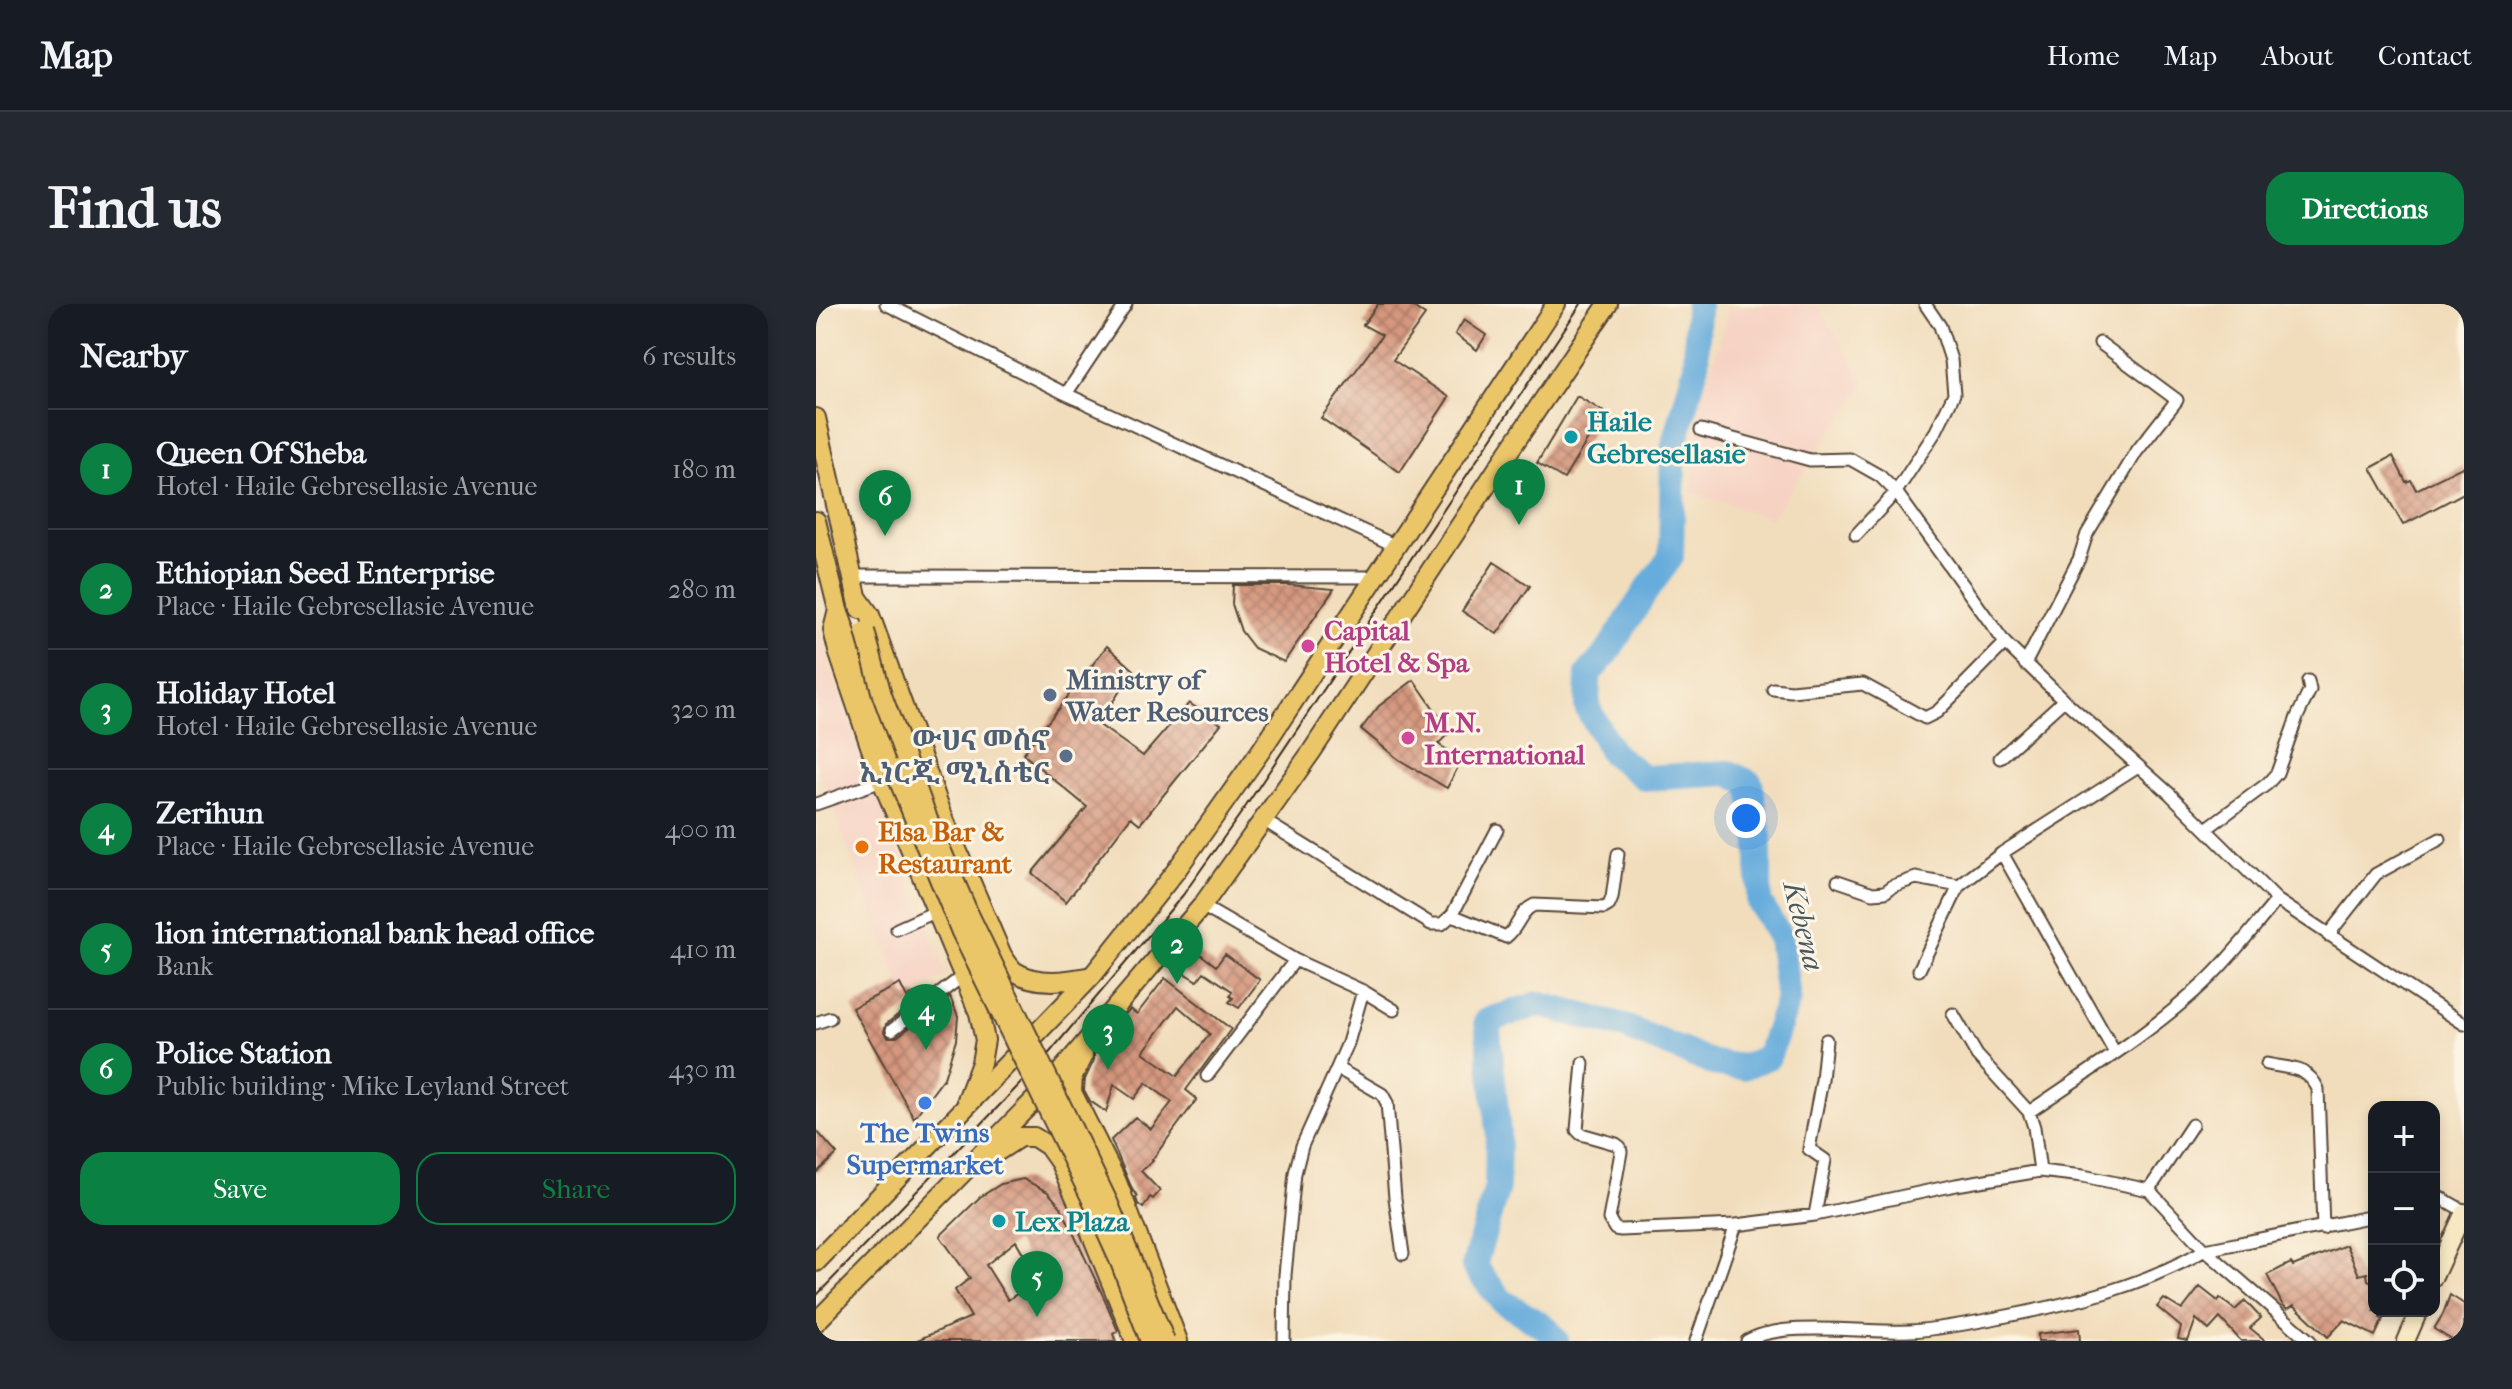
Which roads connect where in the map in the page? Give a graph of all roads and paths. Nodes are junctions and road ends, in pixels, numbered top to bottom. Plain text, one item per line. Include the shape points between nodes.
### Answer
1 (889, 304) edge
2 (1126, 304) edge
3 (1556, 304) edge
4 (1608, 304) edge
5 (1925, 304) edge
6 (2100, 343) dead end
7 (1066, 394) junction
8 (816, 418) edge
9 (1701, 430) dead end
10 (1896, 492) junction
11 (816, 521) edge
12 (1856, 535) dead end
13 (1396, 546) junction
14 (853, 576) junction
15 (1376, 577) junction
16 (823, 578) edge
17 (858, 598) junction
18 (2005, 643) junction
19 (2025, 664) junction
20 (2308, 681) dead end
21 (1773, 689) dead end
22 (2064, 700) junction
23 (2000, 758) dead end
24 (2138, 766) junction
25 (888, 775) junction
26 (816, 804) edge
27 (1263, 820) junction
28 (2206, 829) junction
29 (1497, 830) dead end
30 (2440, 839) dead end
31 (2002, 853) junction
32 (1618, 854) dead end
33 (1838, 881) dead end
34 (1959, 886) junction
35 (2277, 900) junction
36 (1202, 906) junction
37 (937, 911) junction
38 (1452, 915) junction
39 (897, 929) dead end
40 (2328, 935) junction
41 (1295, 960) junction
42 (1919, 970) dead end
43 (964, 975) junction
44 (1092, 976) junction
45 (1363, 991) junction
46 (1394, 1010) dead end
47 (1953, 1014) dead end
48 (830, 1018) dead end
49 (816, 1023) edge
50 (2464, 1024) edge
51 (892, 1030) dead end
52 (1090, 1040) junction
53 (1826, 1040) dead end
54 (2115, 1053) junction
55 (1583, 1063) dead end
56 (2267, 1064) dead end
57 (1337, 1068) junction
58 (1207, 1076) dead end
59 (2029, 1112) junction
60 (959, 1116) junction
61 (2192, 1125) dead end
62 (2040, 1171) junction
63 (950, 1183) junction
64 (2149, 1190) junction
65 (2440, 1198) edge
66 (2464, 1212) edge
67 (1815, 1215) junction
68 (2368, 1217) edge
69 (1736, 1225) junction
70 (2323, 1228) junction
71 (2460, 1230) edge
72 (2205, 1250) junction
73 (1403, 1254) dead end
74 (816, 1262) edge
75 (2440, 1266) edge
76 (2416, 1317) edge
77 (816, 1322) edge
78 (1135, 1341) edge
79 (1150, 1341) edge
80 (1165, 1341) edge
81 (1178, 1341) edge
82 (1284, 1341) edge
83 (1696, 1341) edge
84 (1747, 1341) edge
85 (2310, 1341) edge
86 (2406, 1341) edge

1 - 7 street
2 - 7 street
3 - 13 main road
4 - 27 main road
5 - 10 street via 1940,326 1951,360 1954,394
6 - 19 street via 2177,400 2137,451 2087,534
7 - 13 street
8 - 14 main road
9 - 10 street via 1810,460 1850,459
10 - 12 street
10 - 18 street
11 - 16 main road
13 - 15 main road
14 - 15 street
14 - 17 main road
15 - 44 main road via 1260,752
16 - 25 main road via 838,610
17 - 44 main road via 870,615 944,819 1002,955 1013,970 1047,981
17 - 80 main road, bridge via 882,695 934,832 1108,1202
18 - 19 street
18 - 21 street via 1925,718 1863,684
19 - 22 street
20 - 28 street via 2310,690 2277,773
22 - 23 street
22 - 24 street
24 - 28 street
24 - 31 street
25 - 26 street
25 - 37 main road
25 - 79 main road, bridge via 1089,1194
27 - 36 main road
27 - 38 street via 1431,924 1442,924
28 - 35 street
29 - 38 street
30 - 40 street via 2376,874
31 - 34 street
31 - 54 street
32 - 38 street via 1612,898 1604,908 1534,905 1525,909 1506,937
33 - 34 street via 1873,893 1916,878
34 - 42 street
35 - 40 street
35 - 54 street via 2204,983
36 - 41 street
36 - 52 main road
37 - 39 street
37 - 43 main road
40 - 50 street
41 - 45 street
41 - 58 street
43 - 51 street
43 - 60 main road via 985,1040 974,1086
44 - 60 main road
45 - 46 street
45 - 57 street
47 - 59 street via 1977,1055
48 - 49 street
52 - 63 main road
52 - 81 main road via 1073,1076 1072,1092 1117,1182
53 - 67 street via 1809,1149 1825,1160
54 - 59 street
55 - 69 street via 1577,1130 1616,1144 1621,1152 1612,1225 1621,1230
56 - 70 street via 2305,1072 2318,1089
57 - 73 street via 1382,1094 1387,1103
57 - 82 street via 1295,1173
59 - 62 street
60 - 74 main road
61 - 64 street
62 - 64 street
62 - 67 street
63 - 77 main road
63 - 78 main road via 1020,1137 1034,1137 1048,1146 1084,1216
64 - 72 street
65 - 66 street
66 - 71 main road
67 - 69 street
68 - 70 street
69 - 83 street
70 - 72 street
71 - 75 main road
72 - 84 street via 2102,1294 2035,1311 1911,1331 1788,1330 1759,1333
72 - 85 street
76 - 86 main road

